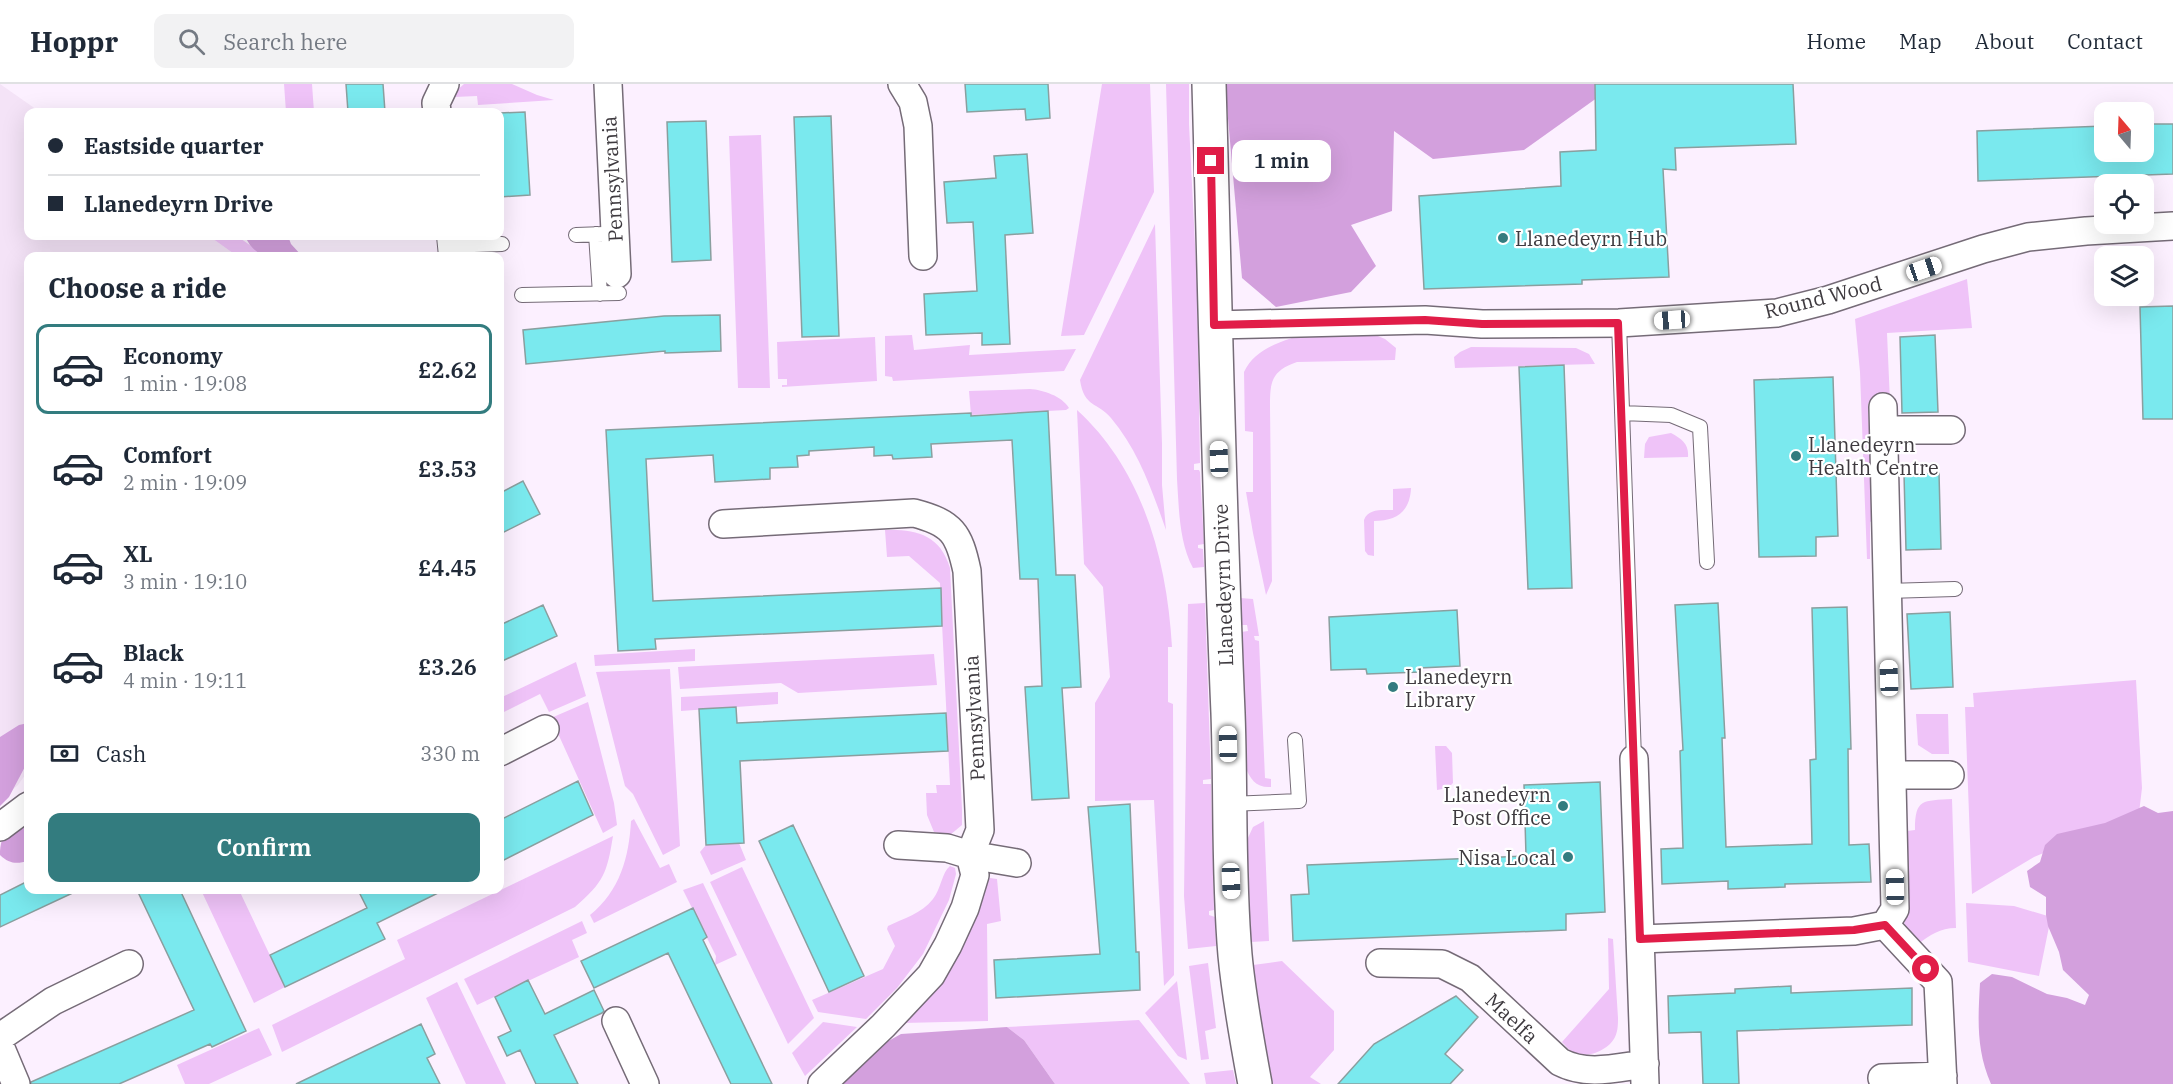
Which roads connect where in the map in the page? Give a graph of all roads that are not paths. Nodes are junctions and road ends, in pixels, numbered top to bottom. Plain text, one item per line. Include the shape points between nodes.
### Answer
1 (446, 84) edge
2 (608, 84) edge
3 (902, 84) edge
4 (1209, 84) edge
5 (437, 108) edge
6 (2173, 226) edge
7 (606, 234) junction
8 (576, 235) dead end
9 (501, 244) dead end
10 (445, 246) edge
11 (924, 256) dead end
12 (612, 287) joint
13 (522, 295) dead end
14 (1618, 323) junction
15 (1214, 325) junction
16 (1622, 413) junction
17 (1951, 430) dead end
18 (723, 524) dead end
19 (1707, 562) dead end
20 (1955, 589) dead end
21 (1887, 591) junction
22 (544, 729) dead end
23 (1295, 740) dead end
24 (504, 750) edge
25 (1634, 759) joint
26 (1892, 775) junction
27 (1950, 775) dead end
28 (1229, 804) junction
29 (24, 809) edge
30 (0, 827) edge
31 (898, 845) dead end
32 (970, 855) junction
33 (1017, 863) dead end
34 (1885, 925) junction
35 (1640, 939) junction
36 (1380, 963) dead end
37 (129, 964) dead end
38 (616, 1021) dead end
39 (0, 1037) edge
40 (0, 1046) edge
41 (1645, 1074) edge
42 (1882, 1078) dead end
43 (1943, 1080) edge
44 (16, 1084) edge
45 (645, 1084) edge
46 (822, 1084) edge
47 (1255, 1084) edge

1 - 5 street
2 - 7 street, Pennsylvania
3 - 11 street via 913,102 918,126
4 - 15 street, Llanedeyrn Drive
6 - 14 street, Round Wood via 2028,237 1777,313
7 - 8 lane
7 - 12 street, Pennsylvania
9 - 10 lane
12 - 13 lane
14 - 15 street, Round Wood via 1482,324 1425,320
14 - 16 lane
15 - 28 street, Llanedeyrn Drive
16 - 19 lane via 1671,415 1700,427
16 - 25 lane
17 - 21 street via 1883,418
18 - 32 street, Pennsylvania via 914,513 950,528 962,547 967,571 980,830
20 - 21 lane
21 - 26 street
22 - 24 street
23 - 28 lane via 1299,801
25 - 35 street
26 - 27 street
26 - 34 street via 1895,909
28 - 47 street, Llanedeyrn Drive via 1235,955
29 - 30 street
31 - 32 street via 947,848
32 - 33 street
32 - 46 street, Pennsylvania via 975,875 965,908 931,975
34 - 35 street via 1854,930
34 - 43 street via 1938,982
35 - 41 street
36 - 41 street, Maelfa via 1442,964 1470,978 1571,1068
37 - 39 street via 53,1001
38 - 45 street
40 - 44 street
42 - 43 street

